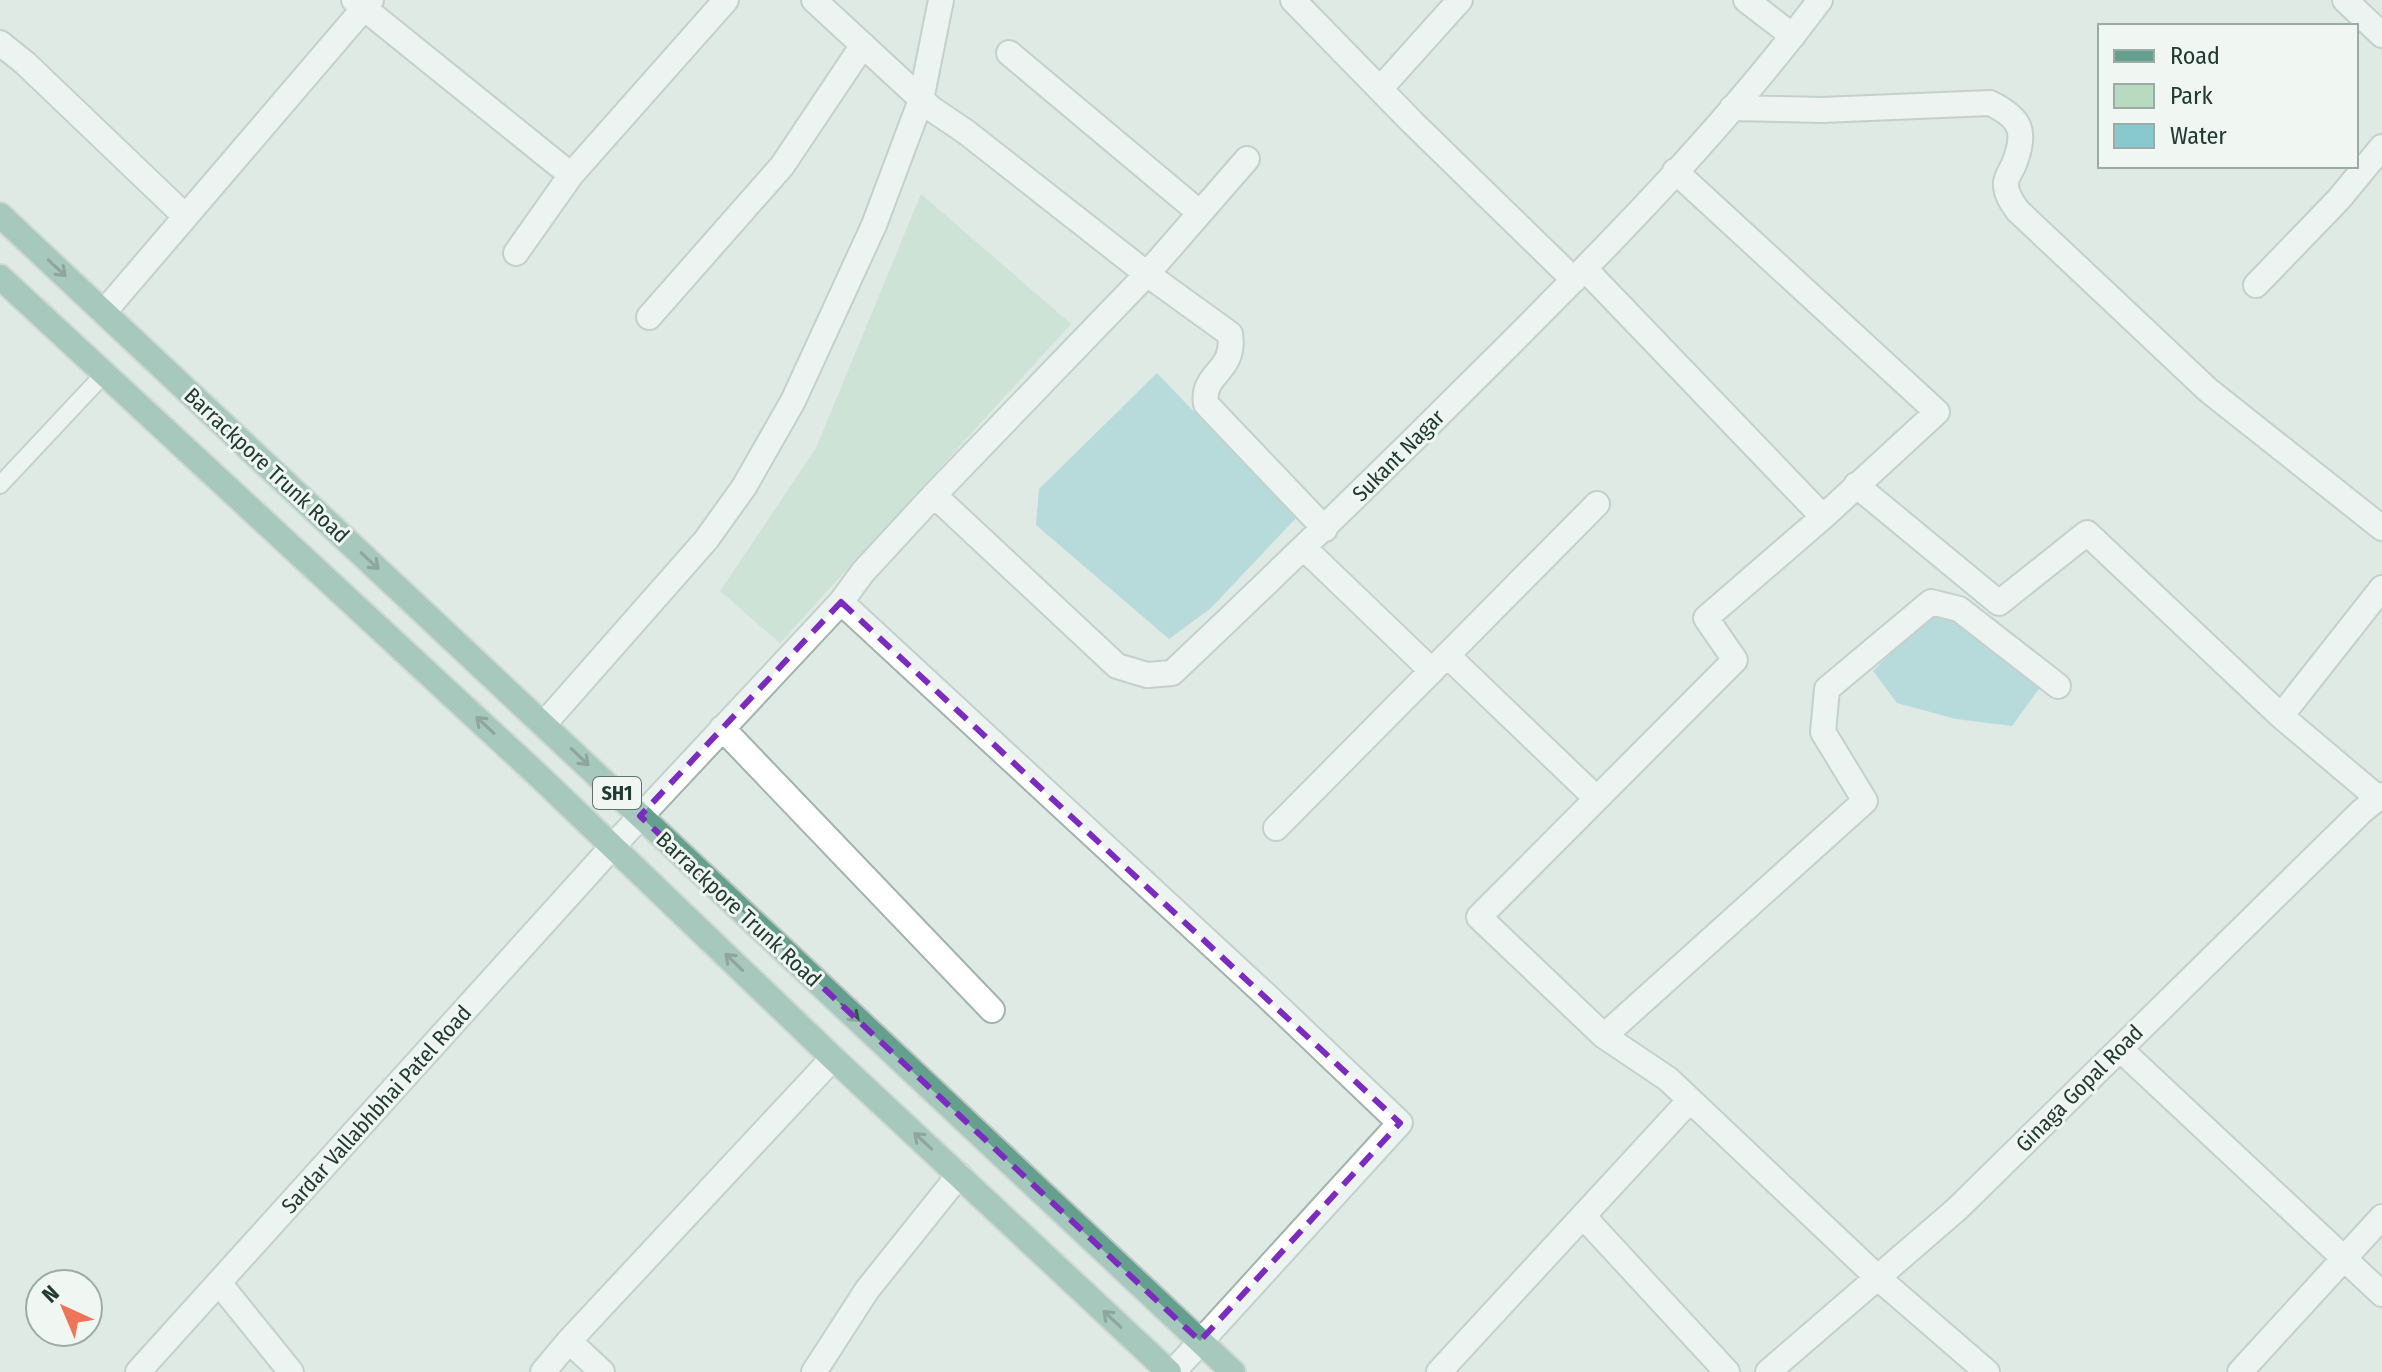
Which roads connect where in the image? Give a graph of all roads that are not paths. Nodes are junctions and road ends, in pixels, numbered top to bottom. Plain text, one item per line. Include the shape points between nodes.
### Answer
1 (726, 0) edge
2 (814, 0) edge
3 (941, 0) edge
4 (1293, 0) edge
5 (1460, 0) edge
6 (1746, 0) edge
7 (1820, 0) edge
8 (2345, 0) edge
9 (363, 3) edge
10 (2382, 35) edge
11 (1793, 36) junction
12 (0, 43) edge
13 (863, 45) junction
14 (1009, 53) dead end
15 (1380, 89) junction
16 (921, 100) junction
17 (1732, 108) junction
18 (2382, 147) edge
19 (1247, 159) dead end
20 (1675, 171) junction
21 (571, 175) junction
22 (1200, 213) junction
23 (0, 215) edge
24 (185, 216) junction
25 (516, 253) dead end
26 (1147, 274) junction
27 (1580, 275) junction
28 (0, 277) edge
29 (2256, 285) dead end
30 (104, 312) junction
31 (649, 317) dead end
32 (105, 373) junction
33 (0, 485) edge
34 (1856, 485) junction
35 (934, 495) junction
36 (1597, 504) dead end
37 (1823, 517) junction
38 (2382, 528) edge
39 (1325, 529) junction
40 (1304, 548) junction
41 (2382, 588) edge
42 (841, 602) junction
43 (1439, 663) junction
44 (2058, 686) dead end
45 (2281, 716) junction
46 (544, 724) junction
47 (722, 728) junction
48 (2380, 796) edge
49 (1596, 798) junction
50 (640, 816) junction
51 (1276, 828) dead end
52 (613, 846) junction
53 (992, 1010) dead end
54 (1604, 1036) junction
55 (2120, 1049) junction
56 (833, 1058) junction
57 (1690, 1100) junction
58 (959, 1175) junction
59 (1583, 1216) junction
60 (2382, 1217) edge
61 (2343, 1260) junction
62 (1877, 1277) junction
63 (219, 1283) junction
64 (2382, 1294) edge
65 (569, 1341) junction
66 (1200, 1341) junction
67 (138, 1372) edge
68 (291, 1372) edge
69 (543, 1372) edge
70 (602, 1372) edge
71 (814, 1372) edge
72 (1171, 1372) edge
73 (1233, 1372) edge
74 (1439, 1372) edge
75 (1727, 1372) edge
76 (1768, 1372) edge
77 (1987, 1372) edge
78 (2240, 1372) edge

1 - 21 street
2 - 13 street
3 - 16 street
4 - 15 street
5 - 15 street
6 - 11 street
7 - 11 street, Sukant Nagar
8 - 10 street
9 - 21 street
9 - 24 street
11 - 17 street, Sukant Nagar
12 - 24 street
13 - 16 street
13 - 31 street via 782,166
14 - 22 street
15 - 27 street
16 - 26 street
16 - 46 street via 874,225 793,401 744,487 706,540
17 - 20 street, Sukant Nagar
17 - 38 street via 1990,103 2010,113 2020,128 2021,147 2006,182 2018,211 2208,390
18 - 29 street
19 - 22 street, Sardar Vallabhbhai Patel Road
20 - 27 street, Sukant Nagar
20 - 34 street via 1937,412
21 - 25 street
22 - 26 street, Sardar Vallabhbhai Patel Road
23 -> 30 main road, Barrackpore Trunk Road / SH1
24 - 30 street
26 - 35 street, Sardar Vallabhbhai Patel Road
26 - 39 street via 1230,334 1228,362 1209,383 1206,404
27 - 37 street
27 - 39 street, Sukant Nagar
28 - 32 main road, Barrackpore Trunk Road / SH1
30 -> 46 main road, Barrackpore Trunk Road / SH1
32 - 33 lane
52 -> 32 main road, Barrackpore Trunk Road / SH1
34 - 37 street
34 - 45 street via 1999,603 2087,533
35 - 40 street, Sukant Nagar via 1117,666 1147,675 1172,673
35 - 42 street, Sardar Vallabhbhai Patel Road
36 - 43 street
37 - 49 street via 1706,618 1735,660
39 - 40 street, Sukant Nagar
40 - 43 street
41 - 45 street
42 - 47 street, Sardar Vallabhbhai Patel Road
42 - 66 street via 1400,1123
43 - 49 street
43 - 51 street
44 - 54 street via 1959,609 1931,602 1827,689 1823,732 1865,801
45 - 48 street
46 -> 50 main road, Barrackpore Trunk Road / SH1
47 - 50 street, Sardar Vallabhbhai Patel Road
47 - 53 street
48 - 55 street, Ginaga Gopal Road
49 - 54 street via 1479,917
50 - 52 street, Sardar Vallabhbhai Patel Road
50 -> 66 main road, Barrackpore Trunk Road / SH1
56 -> 52 main road, Barrackpore Trunk Road / SH1
52 - 63 street, Sardar Vallabhbhai Patel Road
54 - 57 street
55 - 61 street
55 - 62 street, Ginaga Gopal Road via 1957,1209
58 -> 56 main road, Barrackpore Trunk Road / SH1
56 - 65 street
57 - 59 street
57 - 62 street
58 - 71 street via 867,1290
72 -> 58 main road, Barrackpore Trunk Road / SH1
59 - 74 street
59 - 75 street
60 - 61 street
61 - 64 street
61 - 78 street
62 - 76 street, Ginaga Gopal Road
62 - 77 street
63 - 67 street, Sardar Vallabhbhai Patel Road
63 - 68 street
65 - 69 street
65 - 70 street
66 - 72 street
66 - 73 main road, Barrackpore Trunk Road / SH1

